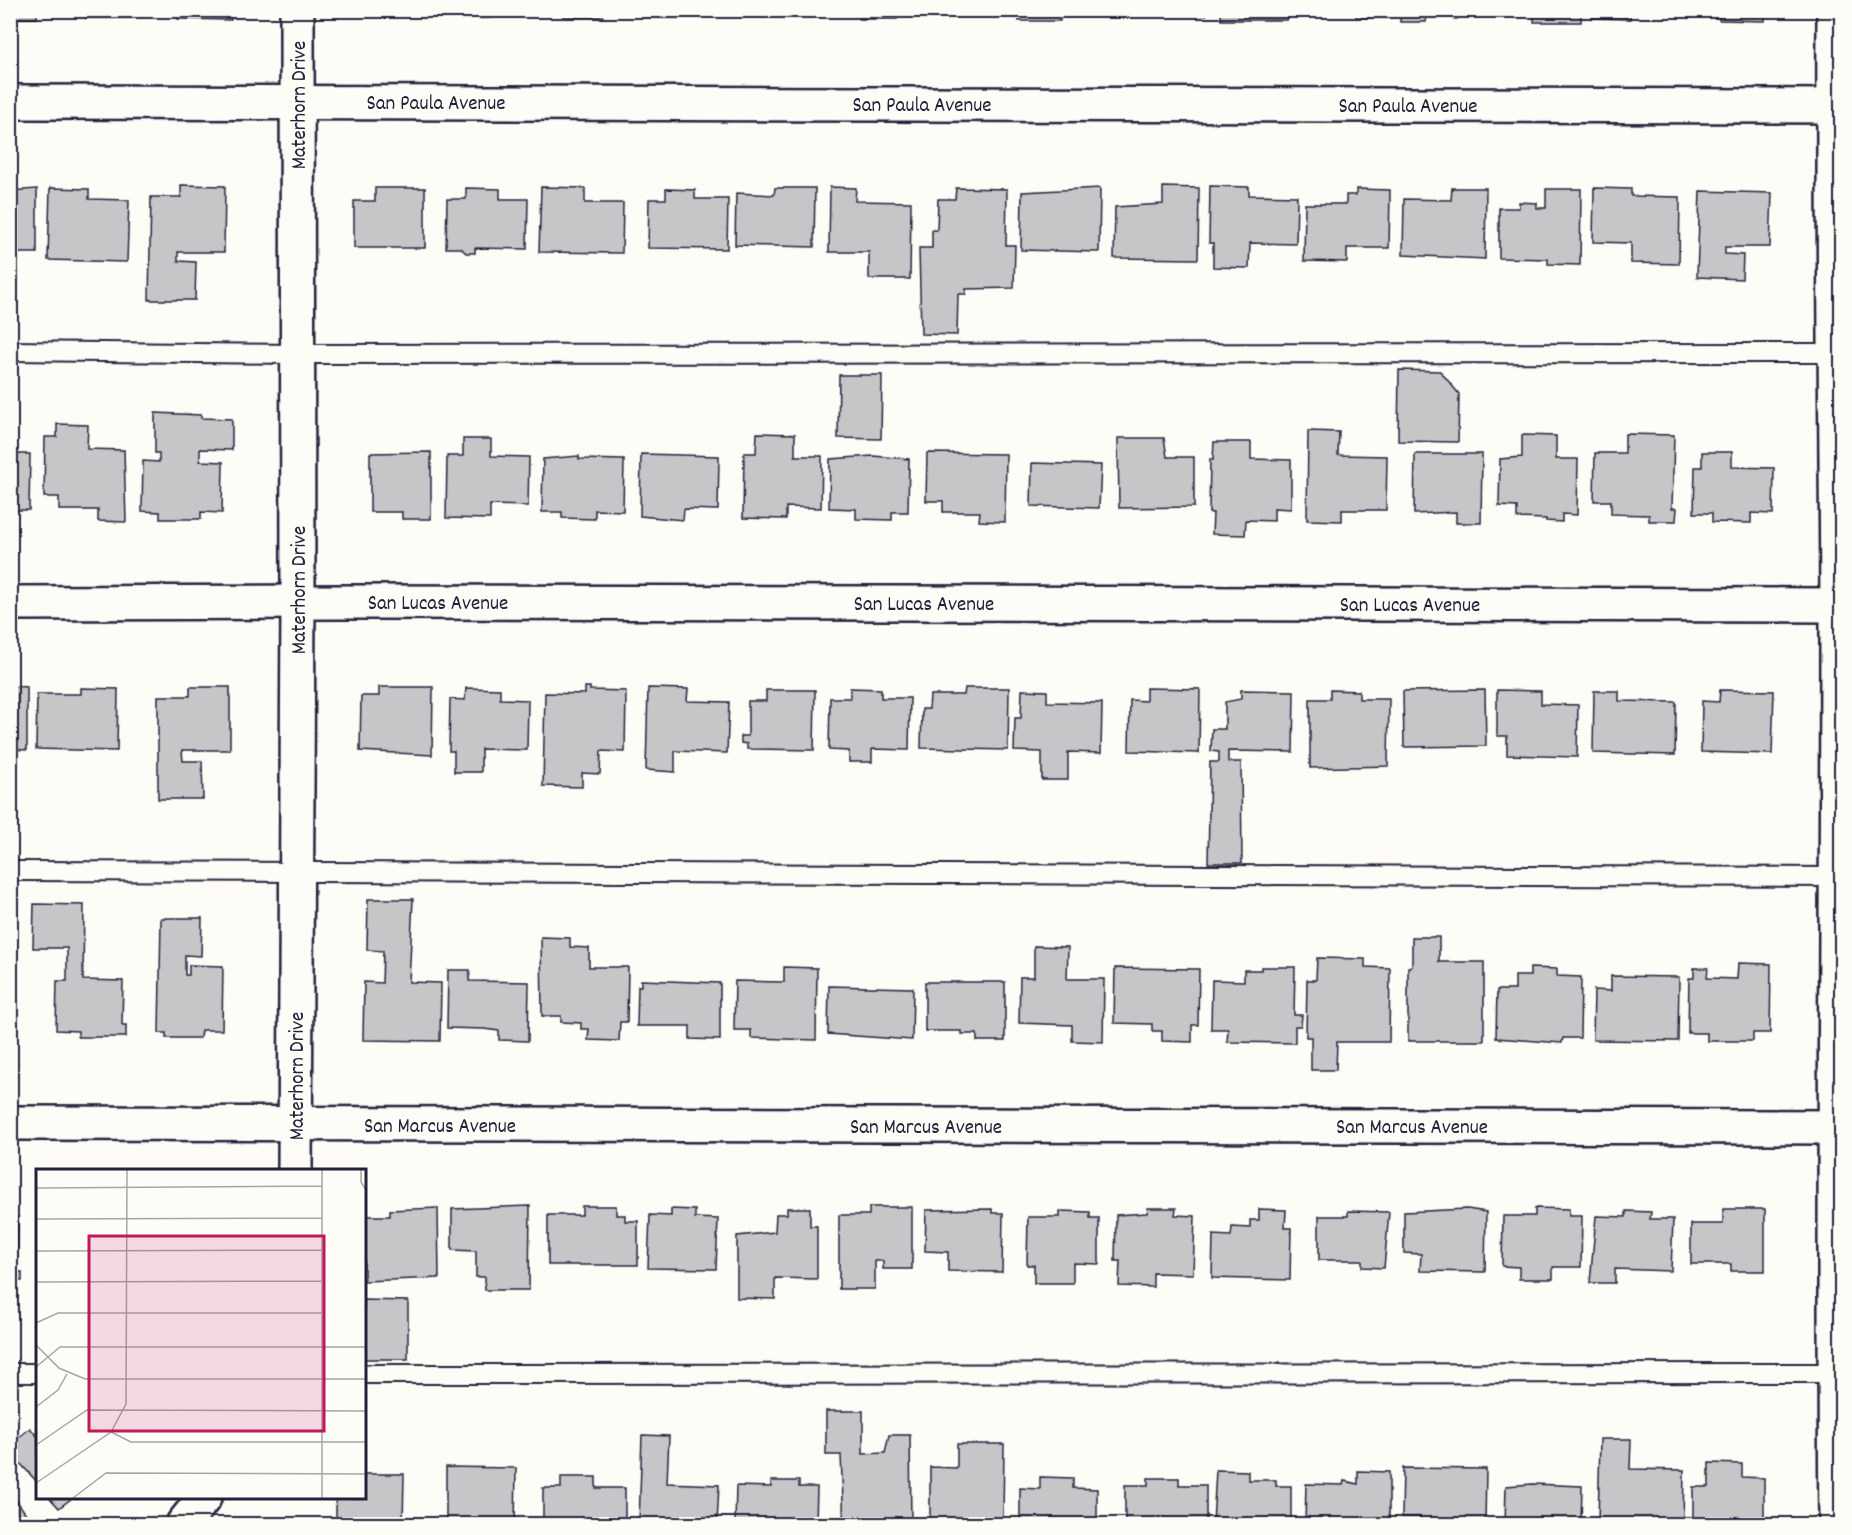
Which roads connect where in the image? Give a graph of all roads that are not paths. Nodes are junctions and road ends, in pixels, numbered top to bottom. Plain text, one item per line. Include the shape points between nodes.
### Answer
1 (297, 10) edge
2 (1834, 10) edge
3 (10, 102) edge
4 (298, 102) junction
5 (1834, 106) junction
6 (10, 351) edge
7 (1835, 353) junction
8 (297, 354) junction
9 (298, 602) junction
10 (10, 603) edge
11 (1837, 605) junction
12 (10, 871) edge
13 (296, 873) junction
14 (1839, 877) edge
15 (10, 1123) edge
16 (296, 1124) junction
17 (1839, 1127) edge
18 (295, 1169) edge
19 (10, 1373) edge
20 (36, 1373) edge
21 (1838, 1373) edge
22 (366, 1374) edge
23 (202, 1499) edge
24 (183, 1524) edge
25 (1836, 1524) edge

1 - 4 street, Materhorn Drive
2 - 5 street
3 - 4 street, San Paula Avenue
4 - 5 street, San Paula Avenue
4 - 8 street, Materhorn Drive
5 - 7 street
6 - 8 lane
7 - 8 lane
7 - 11 street
8 - 9 street, Materhorn Drive
9 - 10 street, San Lucas Avenue
9 - 11 street, San Lucas Avenue
9 - 13 street, Materhorn Drive
11 - 14 street
12 - 13 lane
13 - 14 lane
13 - 16 street, Materhorn Drive
14 - 17 street
15 - 16 street, San Marcus Avenue
16 - 17 street, San Marcus Avenue
16 - 18 street, Materhorn Drive
17 - 21 street
19 - 20 lane
21 - 22 lane
21 - 25 street
23 - 24 street

